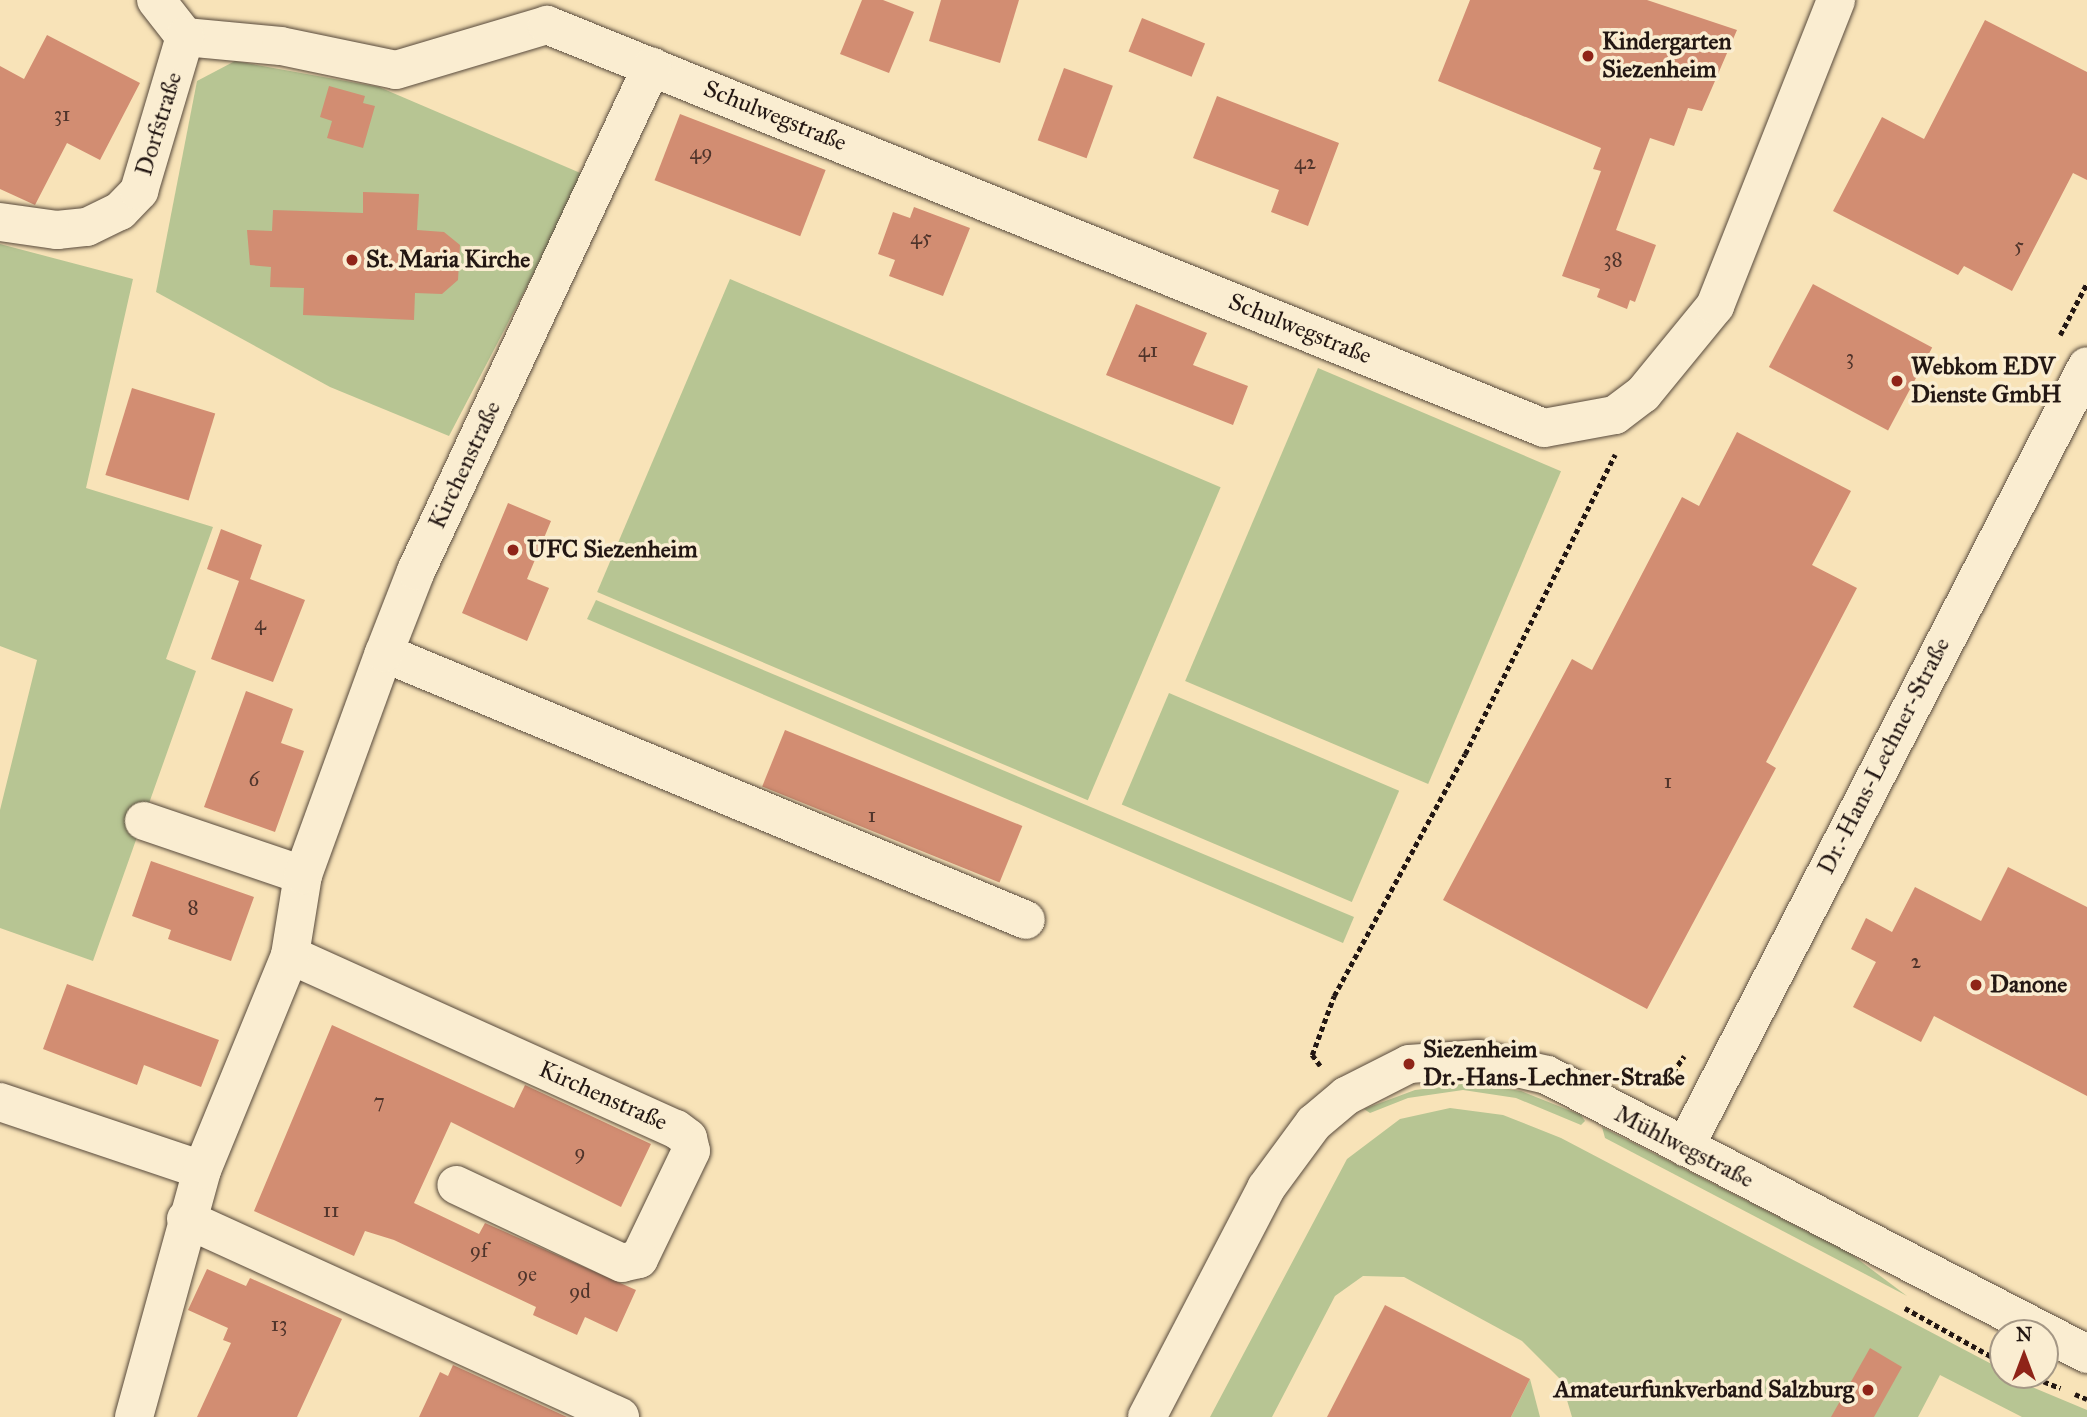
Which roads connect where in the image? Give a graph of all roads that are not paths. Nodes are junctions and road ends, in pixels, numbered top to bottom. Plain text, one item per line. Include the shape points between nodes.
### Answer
1 (156, 0) edge
2 (1836, 0) edge
3 (552, 13) edge
4 (186, 37) junction
5 (652, 66) junction
6 (0, 222) edge
7 (2087, 366) edge
8 (384, 653) junction
9 (144, 821) dead end
10 (303, 875) junction
11 (1026, 920) dead end
12 (285, 967) junction
13 (425, 1044) dead end
14 (0, 1102) edge
15 (1685, 1147) junction
16 (202, 1170) junction
17 (456, 1185) dead end
18 (186, 1219) junction
19 (2087, 1354) edge
20 (134, 1417) edge
21 (620, 1417) edge
22 (1147, 1417) edge

1 - 4 street
2 - 5 street, Schulwegstraße via 1715,306 1643,394 1615,415 1544,428
3 - 4 street, Schulwegstraße via 396,70 281,46
3 - 5 street, Schulwegstraße
4 - 6 street, Dorfstraße via 139,191 120,211 86,227 57,230
5 - 8 street, Kirchenstraße via 416,571
7 - 15 street, Dr.-Hans-Lechner-Straße
8 - 10 street, Kirchenstraße
8 - 11 street
9 - 10 street
10 - 12 street, Kirchenstraße
12 - 13 street
12 - 16 street, Kirchenstraße
12 - 17 street, Kirchenstraße via 688,1138 691,1151 639,1259 622,1263
14 - 16 street
15 - 19 street, Mühlwegstraße
15 - 22 street, Mühlwegstraße via 1547,1075 1479,1059 1409,1064 1346,1096 1314,1123 1266,1188
16 - 18 street, Kirchenstraße
18 - 20 street, Kirchenstraße
18 - 21 street

